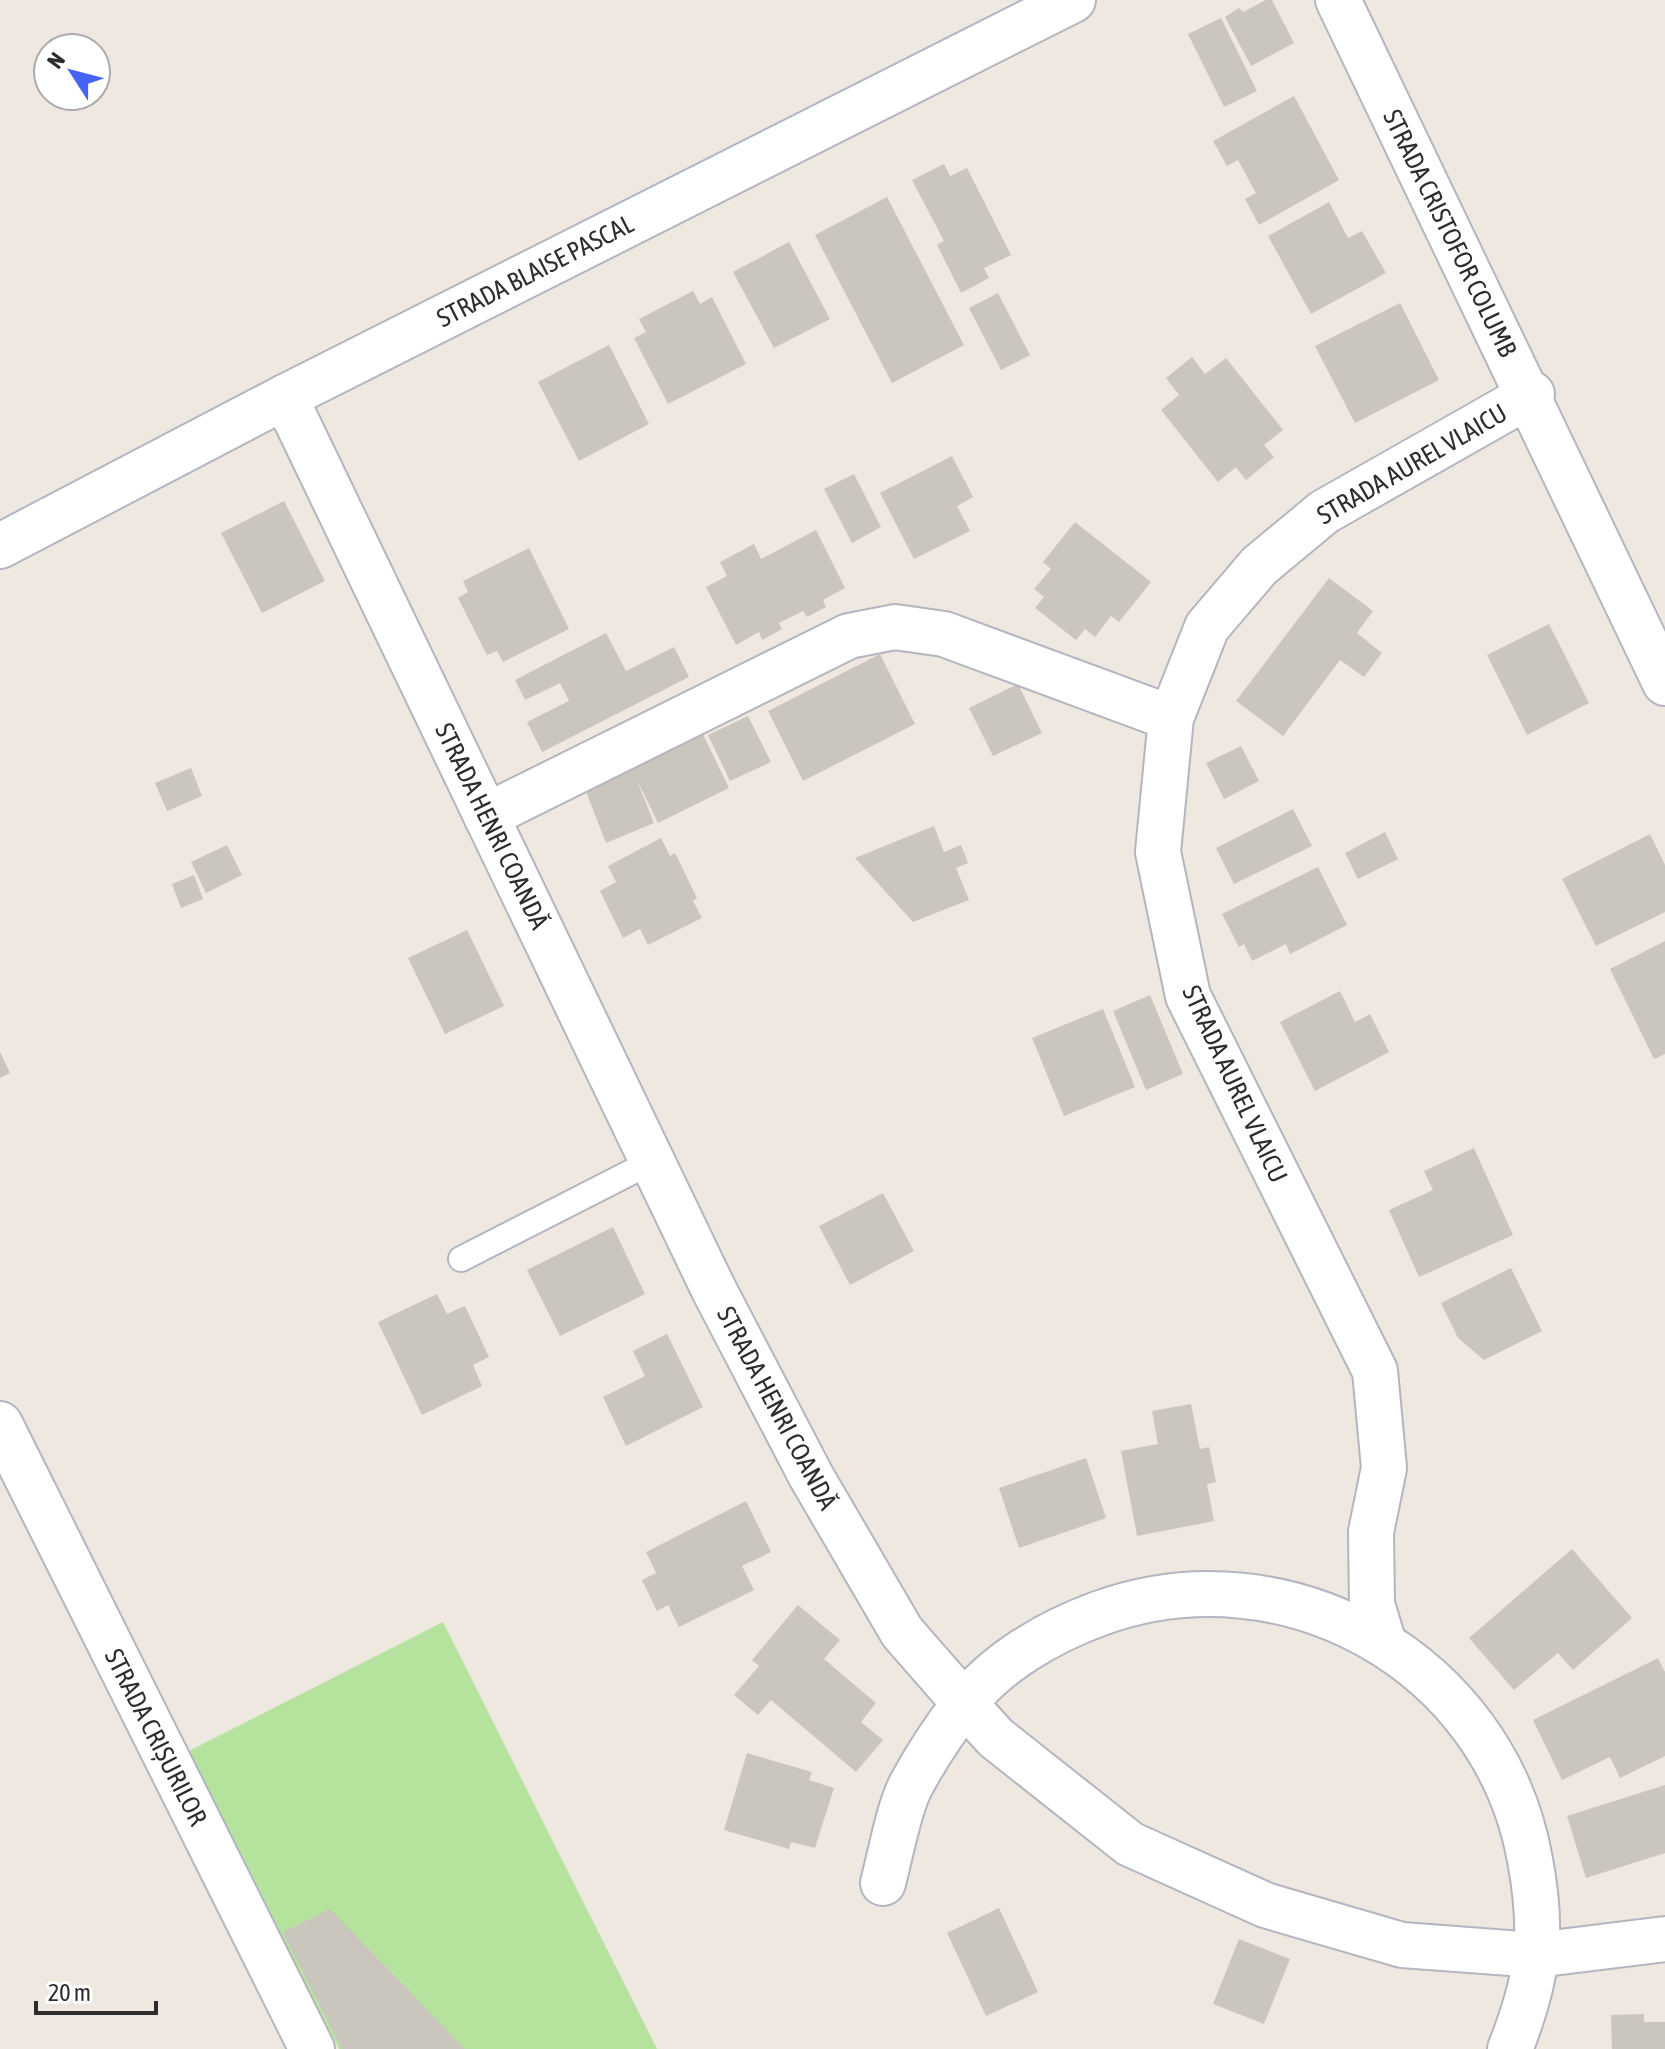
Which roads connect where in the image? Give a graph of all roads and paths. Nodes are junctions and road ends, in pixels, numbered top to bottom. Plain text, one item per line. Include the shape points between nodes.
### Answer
1 (1073, 0) edge
2 (1338, 0) edge
3 (1530, 396) junction
4 (285, 397) junction
5 (0, 546) edge
6 (1665, 683) edge
7 (1171, 718) junction
8 (486, 816) junction
9 (653, 1161) junction
10 (461, 1259) dead end
11 (0, 1424) edge
12 (1384, 1644) junction
13 (964, 1703) junction
14 (883, 1883) dead end
15 (1665, 1939) edge
16 (1536, 1955) junction
17 (312, 2049) edge
18 (1510, 2049) edge

1 - 4 street, STRADA BLAISE PASCAL
2 - 3 street, STRADA CRISTOFOR COLUMB
3 - 6 street, STRADA CRISTOFOR COLUMB
3 - 7 street, STRADA AUREL VLAICU via 1324,512 1259,566 1207,627
4 - 5 street, STRADA BLAISE PASCAL
4 - 8 street, STRADA HENRI COANDĂ
7 - 8 street via 944,634 895,627 849,636
7 - 12 street, STRADA AUREL VLAICU via 1158,852 1188,996 1375,1371 1384,1468 1371,1532 1372,1604
8 - 9 street, STRADA HENRI COANDĂ
9 - 10 lane
9 - 13 street, STRADA HENRI COANDĂ via 811,1476 902,1632
11 - 17 street, STRADA CRIȘURILOR
12 - 13 street via 1301,1606 1210,1593 1163,1596 1075,1622 1034,1644
12 - 16 street via 1433,1680 1473,1726 1504,1777 1526,1834 1536,1894
13 - 14 street via 910,1787
13 - 16 street, STRADA HENRI COANDĂ via 996,1738 1130,1844 1265,1905 1402,1945
15 - 16 street, STRADA HENRI COANDĂ
16 - 18 street via 1524,2015

